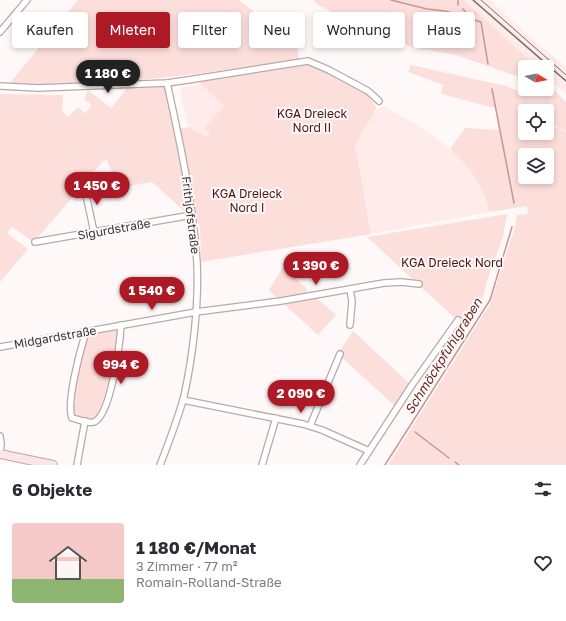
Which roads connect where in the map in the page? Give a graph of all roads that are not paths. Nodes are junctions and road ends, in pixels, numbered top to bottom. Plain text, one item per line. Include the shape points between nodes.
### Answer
1 (27, 0) edge
2 (0, 32) edge
3 (167, 82) junction
4 (0, 86) edge
5 (379, 101) dead end
6 (86, 195) dead end
7 (192, 215) junction
8 (94, 232) junction
9 (35, 242) dead end
10 (419, 284) dead end
11 (350, 289) junction
12 (196, 312) junction
13 (458, 320) dead end
14 (121, 325) junction
15 (350, 325) dead end
16 (85, 332) junction
17 (0, 347) edge
18 (340, 354) dead end
19 (183, 400) junction
20 (276, 418) junction
21 (85, 421) junction
22 (310, 426) junction
23 (0, 436) edge
24 (369, 451) junction
25 (0, 454) edge
26 (53, 465) edge
27 (77, 465) edge
28 (160, 465) edge
29 (262, 465) edge
30 (360, 465) edge

1 - 2 street
3 - 4 street via 38,88
3 - 5 street via 308,61 368,91
3 - 7 street, Frithjofstraße
6 - 8 street
7 - 8 street, Sigurdstraße
7 - 12 street, Frithjofstraße via 197,264
8 - 9 street, Sigurdstraße
10 - 11 street, Midgardstraße via 384,283
11 - 12 street, Midgardstraße
11 - 15 street
12 - 14 street, Midgardstraße
12 - 19 street, Frithjofstraße
13 - 24 street
14 - 16 street, Midgardstraße
14 - 21 street via 117,362 107,400 95,421
16 - 17 street, Midgardstraße
16 - 21 street via 76,369 71,413 72,418
18 - 22 street
19 - 20 street
19 - 28 street, Frithjofstraße
20 - 22 street
20 - 29 street
21 - 27 street
22 - 24 street
23 - 25 street
24 - 30 street
25 - 26 main road

